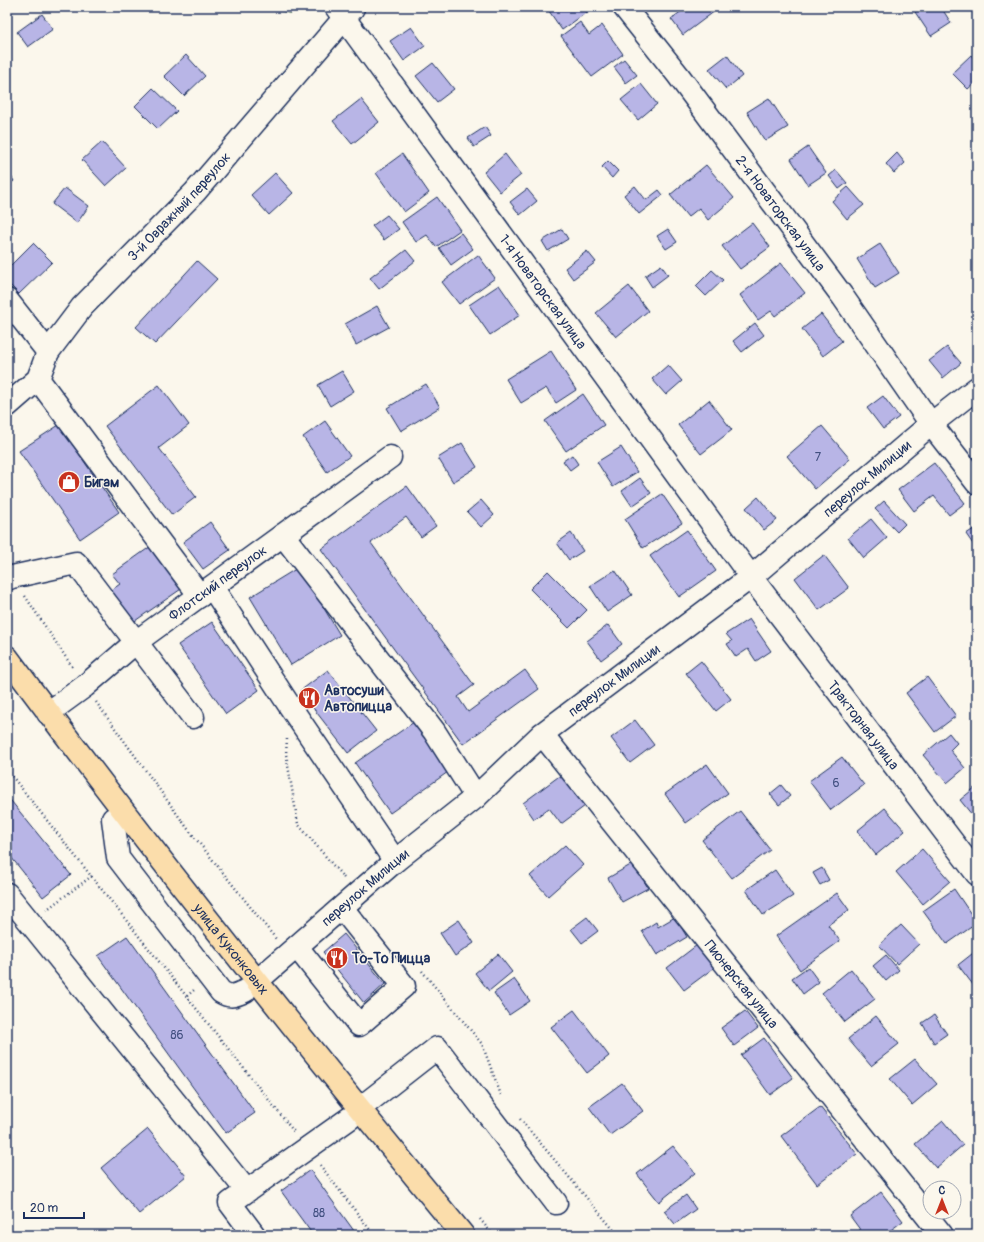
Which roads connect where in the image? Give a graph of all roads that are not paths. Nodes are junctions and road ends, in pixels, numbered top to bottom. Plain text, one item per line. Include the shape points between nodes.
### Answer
1 (624, 7) edge
2 (345, 11) edge
3 (7, 300) edge
4 (48, 352) junction
5 (38, 379) junction
6 (977, 388) edge
7 (7, 406) edge
8 (931, 424) junction
9 (390, 457) dead end
10 (977, 483) edge
11 (283, 535) junction
12 (751, 577) junction
13 (9, 578) edge
14 (206, 591) junction
15 (136, 642) junction
16 (7, 657) edge
17 (7, 677) edge
18 (48, 713) junction
19 (193, 717) dead end
20 (542, 734) junction
21 (476, 796) junction
22 (395, 861) junction
23 (977, 874) edge
24 (7, 894) edge
25 (349, 901) junction
26 (292, 951) junction
27 (251, 986) junction
28 (355, 1113) junction
29 (246, 1190) junction
30 (556, 1203) dead end
31 (254, 1235) edge
32 (445, 1235) edge
33 (463, 1235) edge
34 (942, 1235) edge

1 - 8 street, 2-я Новаторская улица via 678,75 843,297
2 - 4 street, 3-й Овражный переулок via 194,192 82,306
2 - 12 street, 1-я Новаторская улица
3 - 4 street
4 - 5 street, 3-й Овражный переулок
5 - 7 street, 3-й Овражный переулок
5 - 14 street
6 - 8 street, переулок Милиции
8 - 10 street, 2-я Новаторская улица
8 - 12 street, переулок Милиции
9 - 11 street, Флотский переулок
11 - 14 street, Флотский переулок
11 - 21 street via 434,731
12 - 20 street, переулок Милиции
12 - 23 street, Тракторная улица
13 - 15 street via 76,563
14 - 15 street, Флотский переулок
14 - 22 street via 289,705
15 - 18 street, Флотский переулок via 85,686
15 - 19 street
16 - 18 main road, улица Куконковых
17 - 27 main road, улица Куконковых via 113,819
18 - 27 main road, улица Куконковых via 174,877
20 - 21 street, переулок Милиции
20 - 34 street, Пионерская улица
21 - 22 street, переулок Милиции
22 - 25 street, переулок Милиции
24 - 29 street
25 - 26 street, переулок Милиции
25 - 26 street via 404,986 359,1025
26 - 27 street, переулок Милиции
27 - 28 main road, улица Куконковых
28 - 29 street
28 - 30 street via 437,1048
28 - 32 main road, улица Куконковых
28 - 33 main road, улица Куконковых
29 - 31 street via 230,1203

